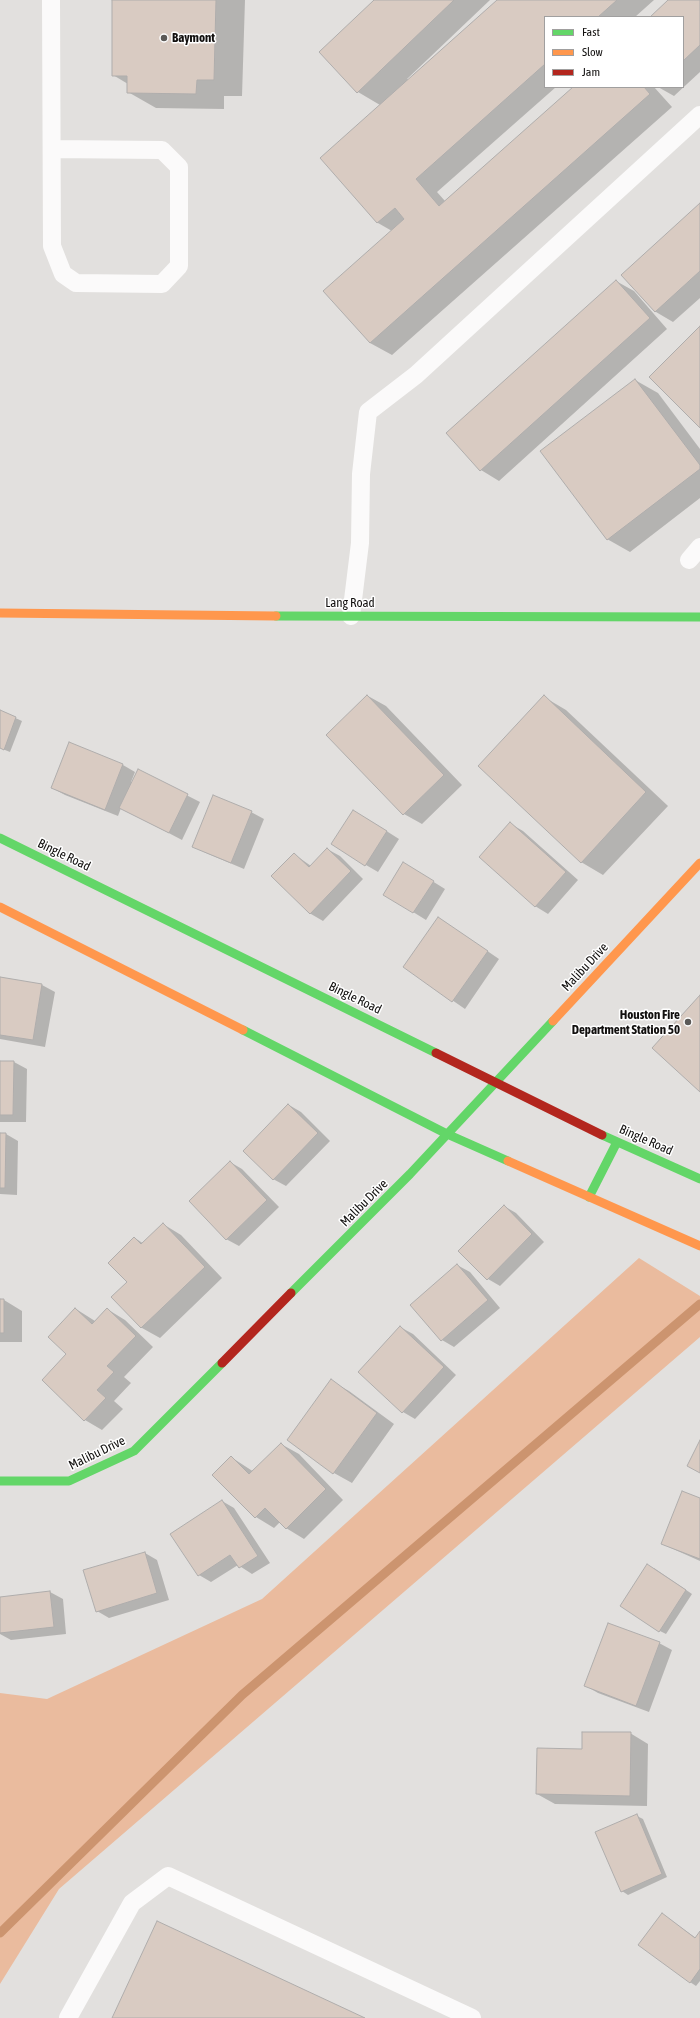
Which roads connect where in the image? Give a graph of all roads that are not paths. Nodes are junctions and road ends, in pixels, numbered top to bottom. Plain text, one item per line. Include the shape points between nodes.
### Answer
1 (51, 0) edge
2 (700, 115) edge
3 (52, 149) junction
4 (0, 612) edge
5 (351, 616) junction
6 (700, 617) edge
7 (0, 838) edge
8 (700, 862) edge
9 (0, 907) edge
10 (495, 1081) junction
11 (447, 1134) junction
12 (617, 1142) junction
13 (700, 1179) edge
14 (589, 1197) junction
15 (700, 1246) edge
16 (0, 1481) edge
17 (68, 2018) edge
18 (472, 2018) edge

1 - 3 lane
2 - 5 lane via 416,375 368,412 361,474 360,543
3 - 3 lane via 52,246 63,274 76,283 162,284 179,266 179,167 162,150
4 - 5 street, Lang Road
5 - 6 street, Lang Road
7 - 10 street, Bingle Road
8 - 10 street, Malibu Drive
9 - 11 street
10 - 11 street, Malibu Drive
10 - 12 street, Bingle Road
11 - 14 street
11 - 16 street, Malibu Drive via 279,1307 134,1451 69,1481
12 - 13 street, Bingle Road
12 - 14 street
14 - 15 street
17 - 18 lane via 132,1903 168,1876

